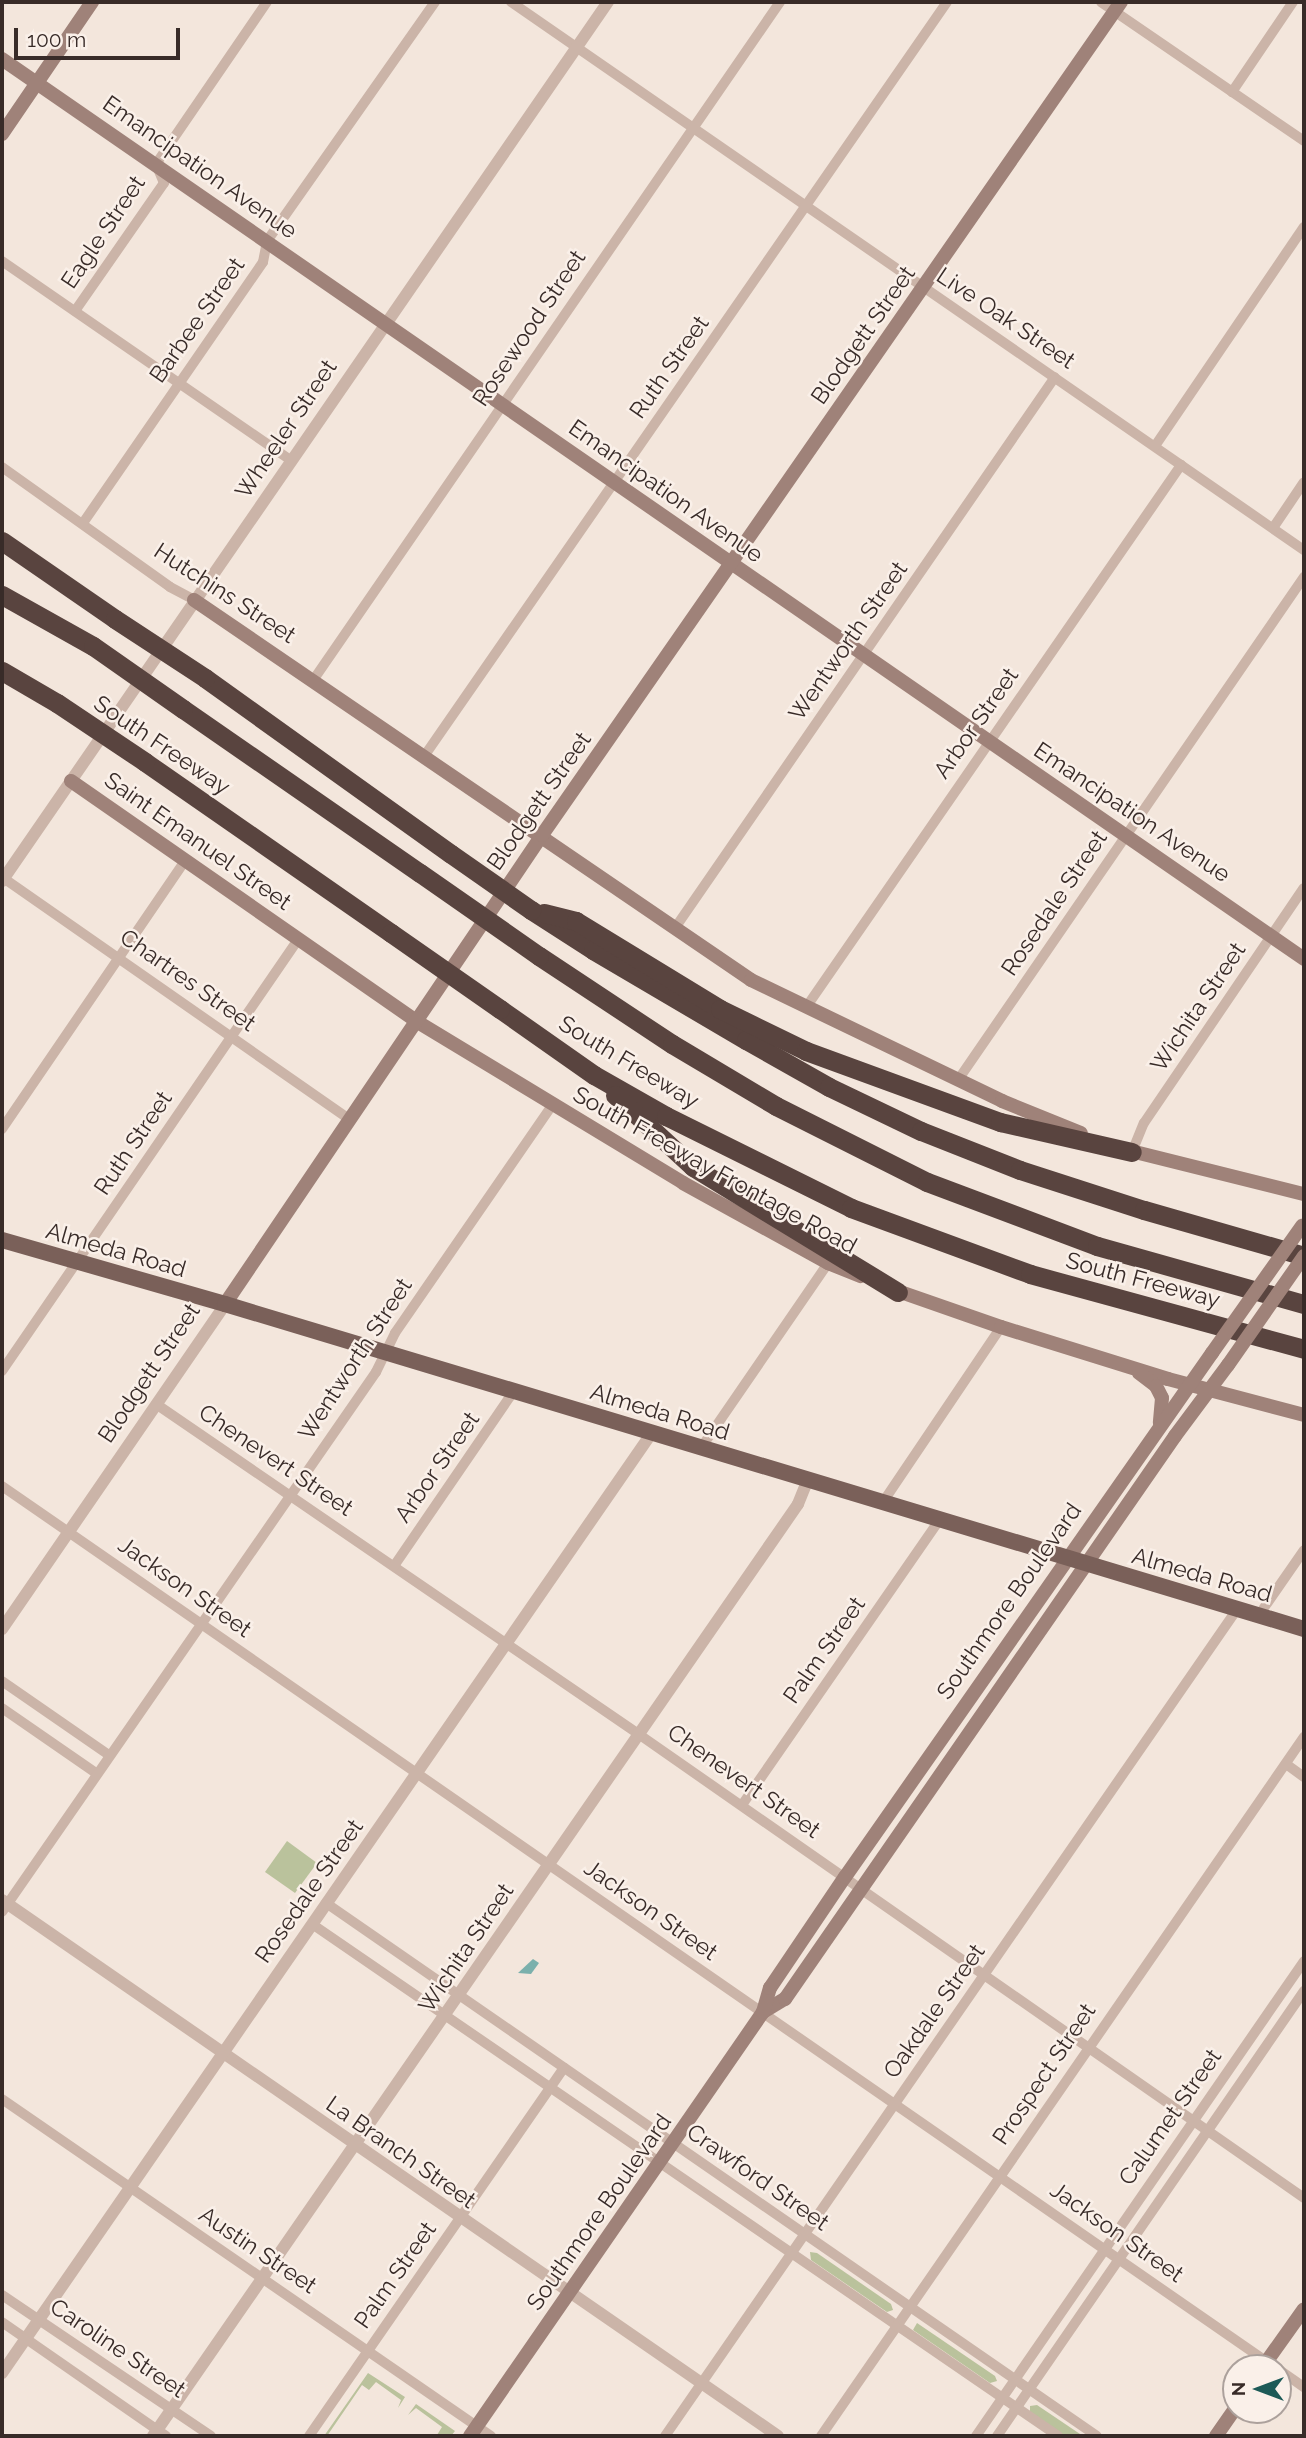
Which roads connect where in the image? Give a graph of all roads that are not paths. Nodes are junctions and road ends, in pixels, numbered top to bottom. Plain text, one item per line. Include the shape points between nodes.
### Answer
1 (92, 2) edge
2 (268, 2) edge
3 (435, 2) edge
4 (510, 2) edge
5 (608, 2) edge
6 (780, 2) edge
7 (947, 2) edge
8 (1101, 2) edge
9 (1293, 2) edge
10 (1118, 7) edge
11 (577, 48) junction
12 (2, 59) edge
13 (36, 82) junction
14 (1232, 92) junction
15 (693, 128) junction
16 (2, 134) edge
17 (1304, 141) edge
18 (156, 164) junction
19 (806, 205) junction
20 (1304, 228) edge
21 (267, 242) junction
22 (2, 261) edge
23 (924, 288) junction
24 (75, 311) junction
25 (384, 324) junction
26 (1055, 377) junction
27 (178, 383) junction
28 (502, 405) junction
29 (1154, 446) junction
30 (290, 460) junction
31 (1181, 465) junction
32 (2, 467) edge
33 (1304, 482) edge
34 (614, 483) junction
35 (82, 523) junction
36 (1273, 528) junction
37 (2, 541) edge
38 (1304, 550) edge
39 (2, 555) edge
40 (732, 564) junction
41 (1304, 577) edge
42 (2, 595) edge
43 (85, 600) junction
44 (194, 600) junction
45 (865, 654) junction
46 (2, 671) edge
47 (314, 679) junction
48 (988, 742) junction
49 (425, 755) junction
50 (71, 781) junction
51 (1126, 834) junction
52 (542, 835) junction
53 (185, 861) junction
54 (2, 879) edge
55 (1304, 888) edge
56 (572, 927) junction
57 (675, 928) junction
58 (1271, 936) junction
59 (299, 938) junction
60 (120, 957) junction
61 (1304, 959) edge
62 (807, 1006) junction
63 (416, 1021) junction
64 (231, 1037) junction
65 (594, 1075) junction
66 (958, 1080) junction
67 (552, 1105) junction
68 (348, 1118) junction
69 (2, 1129) edge
70 (1132, 1152) junction
71 (1304, 1194) edge
72 (1303, 1224) edge
73 (2, 1240) edge
74 (1304, 1256) edge
75 (77, 1263) junction
76 (828, 1263) junction
77 (898, 1292) junction
78 (225, 1304) junction
79 (1304, 1304) edge
80 (1001, 1327) junction
81 (1304, 1348) edge
82 (384, 1354) junction
83 (1133, 1368) junction
84 (2, 1371) edge
85 (1190, 1385) junction
86 (1208, 1390) junction
87 (514, 1391) junction
88 (156, 1404) junction
89 (1304, 1415) edge
90 (1159, 1426) junction
91 (651, 1434) junction
92 (701, 1448) junction
93 (808, 1479) junction
94 (2, 1486) edge
95 (289, 1494) junction
96 (883, 1502) junction
97 (940, 1519) junction
98 (68, 1532) junction
99 (1304, 1550) edge
100 (1066, 1559) junction
101 (1086, 1565) junction
102 (394, 1566) junction
103 (1238, 1608) junction
104 (1259, 1615) junction
105 (200, 1623) junction
106 (2, 1629) edge
107 (1304, 1629) edge
108 (506, 1644) junction
109 (999, 1655) junction
110 (1016, 1667) junction
111 (2, 1682) edge
112 (2, 1708) edge
113 (637, 1733) junction
114 (1304, 1737) edge
115 (109, 1755) junction
116 (1286, 1764) junction
117 (96, 1773) junction
118 (416, 1773) junction
119 (1304, 1777) edge
120 (742, 1805) junction
121 (548, 1864) junction
122 (845, 1877) junction
123 (862, 1889) junction
124 (326, 1903) junction
125 (4, 1905) edge
126 (312, 1924) junction
127 (1304, 1961) edge
128 (985, 1975) junction
129 (1304, 1991) edge
130 (459, 1995) junction
131 (763, 2012) junction
132 (446, 2015) junction
133 (1088, 2048) junction
134 (222, 2054) junction
135 (564, 2068) junction
136 (551, 2086) junction
137 (2, 2099) edge
138 (895, 2105) junction
139 (1194, 2120) junction
140 (1208, 2130) junction
141 (674, 2145) junction
142 (356, 2146) junction
143 (662, 2162) junction
144 (999, 2177) junction
145 (130, 2188) junction
146 (1304, 2198) edge
147 (460, 2219) junction
148 (805, 2236) junction
149 (1104, 2249) junction
150 (793, 2254) junction
151 (1119, 2259) junction
152 (262, 2277) junction
153 (570, 2294) junction
154 (2, 2295) edge
155 (910, 2307) junction
156 (1304, 2309) edge
157 (38, 2320) junction
158 (2, 2322) edge
159 (898, 2325) junction
160 (25, 2339) junction
161 (367, 2352) junction
162 (1253, 2354) edge
163 (1278, 2354) edge
164 (2, 2373) edge
165 (1015, 2379) junction
166 (701, 2384) junction
167 (1029, 2389) junction
168 (1003, 2398) junction
169 (1017, 2407) junction
170 (171, 2409) junction
171 (473, 2431) edge
172 (159, 2434) edge
173 (211, 2436) edge
174 (309, 2436) edge
175 (491, 2436) edge
176 (665, 2436) edge
177 (778, 2436) edge
178 (821, 2436) edge
179 (976, 2436) edge
180 (997, 2436) edge
181 (1058, 2436) edge
182 (1097, 2436) edge

1 - 13 main road
2 - 18 street, Eagle Street
3 - 21 street, Barbee Street
4 - 11 street, Live Oak Street
5 - 11 street, Wheeler Street
6 - 15 street, Rosewood Street
7 - 19 street, Ruth Street
8 - 10 street
9 - 14 street
10 - 14 street
10 - 23 main road, Blodgett Street
11 - 15 street, Live Oak Street
11 - 25 street, Wheeler Street
12 - 13 main road, Emancipation Avenue
13 - 16 main road
13 - 18 main road, Emancipation Avenue
14 - 17 street
15 - 19 street, Live Oak Street
15 - 28 street, Rosewood Street
18 - 21 main road, Emancipation Avenue
18 - 24 street, Eagle Street via 164,183
19 - 23 street, Live Oak Street
19 - 34 street, Ruth Street
20 - 29 street
21 - 25 main road, Emancipation Avenue
21 - 27 street, Barbee Street via 263,262
22 - 24 street
23 - 26 street, Live Oak Street
23 - 40 main road, Blodgett Street
24 - 27 street
25 - 28 main road, Emancipation Avenue
25 - 30 street, Wheeler Street
26 - 29 street, Live Oak Street
26 - 45 street, Wentworth Street
27 - 30 street
27 - 35 street, Barbee Street
28 - 34 main road, Emancipation Avenue
28 - 47 street, Rosewood Street
29 - 31 street, Live Oak Street
30 - 44 street, Wheeler Street
31 - 36 street, Live Oak Street
31 - 48 street, Arbor Street
32 - 35 street, Hutchins Street
33 - 36 street
34 - 40 main road, Emancipation Avenue
34 - 49 street, Ruth Street
35 - 44 street, Hutchins Street
36 - 38 street, Live Oak Street
37 - 43 highway
39 - 43 highway
40 - 45 main road, Emancipation Avenue
40 - 52 main road, Blodgett Street
41 - 51 street, Rosedale Street
42 - 79 highway, bridge via 93,646 540,956 765,1099 927,1182 1097,1246
43 - 56 highway, bridge via 205,678 531,909
44 - 47 main road, Hutchins Street
44 - 50 street, Wheeler Street
45 - 48 main road, Emancipation Avenue
45 - 57 street, Wentworth Street
46 - 65 highway, South Freeway, bridge via 145,762
47 - 49 main road, Hutchins Street
48 - 51 main road, Emancipation Avenue
48 - 62 street, Arbor Street
49 - 52 main road
50 - 53 main road, Saint Emanuel Street
50 - 54 street, Wheeler Street
51 - 58 main road, Emancipation Avenue
51 - 66 street, Rosedale Street
52 - 57 main road
52 - 63 main road, Blodgett Street
53 - 59 main road, Saint Emanuel Street
53 - 60 street
54 - 60 street, Chartres Street
55 - 58 street, Wichita Street
56 - 70 highway via 806,1051 1000,1122
56 - 74 highway via 829,1087 921,1130 1020,1170
57 - 62 main road via 751,980
58 - 61 main road, Emancipation Avenue
58 - 70 street, Wichita Street via 1144,1123
59 - 63 main road, South Freeway Frontage Road
59 - 64 street, Ruth Street
60 - 64 street, Chartres Street
60 - 69 street
62 - 66 main road
63 - 67 main road, South Freeway Frontage Road
63 - 68 main road, Blodgett Street
64 - 68 street, Chartres Street
64 - 75 street, Ruth Street
65 - 77 highway via 693,1167
65 - 81 highway, South Freeway via 800,1183 927,1238 1030,1274
66 - 70 main road
67 - 76 main road, South Freeway Frontage Road
67 - 82 street, Wentworth Street
68 - 78 main road, Blodgett Street
70 - 71 main road
72 - 85 main road, Southmore Boulevard, bridge
73 - 75 main road, Almeda Road
74 - 86 main road, Southmore Boulevard, bridge
75 - 78 main road, Almeda Road
75 - 84 street, Ruth Street
76 - 77 main road, South Freeway Frontage Road
76 - 92 street
77 - 80 main road, South Freeway Frontage Road
78 - 82 main road, Almeda Road
78 - 88 street, Blodgett Street
80 - 83 main road, South Freeway Frontage Road
80 - 96 street
82 - 87 main road, Almeda Road
82 - 95 street, Wentworth Street
83 - 85 main road, South Freeway Frontage Road
83 - 90 main road via 1156,1386 1162,1398
85 - 86 main road, South Freeway Frontage Road
85 - 90 main road, Southmore Boulevard
86 - 89 main road, South Freeway Frontage Road
86 - 101 main road, Southmore Boulevard
87 - 91 main road, Almeda Road
87 - 102 street, Arbor Street
88 - 95 street, Chenevert Street
88 - 98 street, Blodgett Street
90 - 100 main road, Southmore Boulevard
91 - 92 main road, Almeda Road
91 - 108 street, Rosedale Street
92 - 93 main road, Almeda Road
93 - 96 main road, Almeda Road
93 - 113 street, Wichita Street via 798,1504
94 - 98 street, Jackson Street
95 - 102 street, Chenevert Street
95 - 105 street, Wentworth Street
96 - 97 main road, Almeda Road
97 - 100 main road, Almeda Road
97 - 120 street, Palm Street
98 - 105 street, Jackson Street
98 - 106 street, Blodgett Street
99 - 104 street
100 - 101 main road, Almeda Road
100 - 109 main road, Southmore Boulevard
101 - 103 main road, Almeda Road
101 - 110 main road, Southmore Boulevard
102 - 108 street, Chenevert Street
103 - 104 main road, Almeda Road
103 - 128 street, Oakdale Street
104 - 107 main road, Almeda Road
105 - 115 street, Wentworth Street
105 - 118 street, Jackson Street
108 - 113 street, Chenevert Street
108 - 118 street, Rosedale Street
109 - 110 main road
109 - 122 main road, Southmore Boulevard
110 - 123 main road, Southmore Boulevard
111 - 115 street
112 - 117 street
113 - 120 street, Chenevert Street
113 - 121 street, Wichita Street
114 - 116 street, Prospect Street
115 - 117 street, Wentworth Street
116 - 119 street
116 - 133 street, Prospect Street
117 - 125 street, Wentworth Street
118 - 121 street, Jackson Street
118 - 124 street, Rosedale Street
120 - 122 street, Chenevert Street
121 - 130 street, Wichita Street
121 - 131 street, Jackson Street
122 - 123 street, Chenevert Street
122 - 131 main road, Southmore Boulevard via 770,1988
123 - 128 street, Chenevert Street
123 - 131 main road, Southmore Boulevard via 785,1999
124 - 126 street, Rosedale Street
124 - 130 street, Crawford Street
125 - 134 street, La Branch Street
126 - 132 street, Crawford Street
126 - 134 street, Rosedale Street
127 - 139 street, Calumet Street
128 - 133 street, Chenevert Street
128 - 138 street, Oakdale Street
129 - 140 street, Calumet Street
130 - 132 street, Wichita Street
130 - 135 street, Crawford Street
131 - 138 street, Jackson Street
131 - 141 main road, Southmore Boulevard
132 - 136 street, Crawford Street
132 - 142 street, Wichita Street
133 - 139 street, Chenevert Street
133 - 144 street, Prospect Street
134 - 142 street, La Branch Street
134 - 145 street, Rosedale Street
135 - 136 street, Palm Street
135 - 141 street, Crawford Street
136 - 143 street, Crawford Street
136 - 147 street, Palm Street
137 - 145 street, Austin Street
138 - 144 street, Jackson Street
138 - 148 street, Oakdale Street
139 - 140 street, Chenevert Street
139 - 149 street, Calumet Street
140 - 146 street, Chenevert Street
140 - 151 street, Calumet Street
141 - 143 main road, Southmore Boulevard
141 - 148 street, Crawford Street
142 - 147 street, La Branch Street
142 - 152 street, Wichita Street
143 - 150 street, Crawford Street
143 - 153 main road, Southmore Boulevard
144 - 149 street, Jackson Street
144 - 155 street, Prospect Street
145 - 152 street, Austin Street
145 - 157 street, Rosedale Street
147 - 153 street, La Branch Street
147 - 161 street, Palm Street
148 - 150 street, Oakdale Street
148 - 155 street, Crawford Street
149 - 151 street, Jackson Street
149 - 165 street, Calumet Street
150 - 159 street, Crawford Street
150 - 166 street, Oakdale Street
151 - 162 street, Jackson Street
151 - 167 street, Calumet Street
152 - 161 street, Austin Street
152 - 170 street, Wichita Street
153 - 166 street, La Branch Street
153 - 171 main road, Southmore Boulevard
154 - 157 street, Caroline Street
155 - 159 street, Prospect Street
155 - 165 street, Crawford Street
156 - 163 main road
157 - 160 street, Rosedale Street
157 - 170 street, Caroline Street
158 - 160 street, Caroline Street
159 - 168 street, Crawford Street
159 - 178 street, Prospect Street
160 - 164 street, Rosedale Street
160 - 172 street, Caroline Street
161 - 171 street, Austin Street
161 - 174 street, Palm Street
165 - 167 street, Crawford Street
165 - 168 street, Calumet Street
166 - 176 street, Oakdale Street
166 - 177 street, La Branch Street
167 - 169 street, Calumet Street
167 - 182 street, Crawford Street
168 - 169 street, Crawford Street
168 - 179 street, Calumet Street
169 - 180 street, Calumet Street
169 - 181 street, Crawford Street
170 - 172 street, Wichita Street
170 - 173 street, Caroline Street
171 - 175 street, Austin Street

